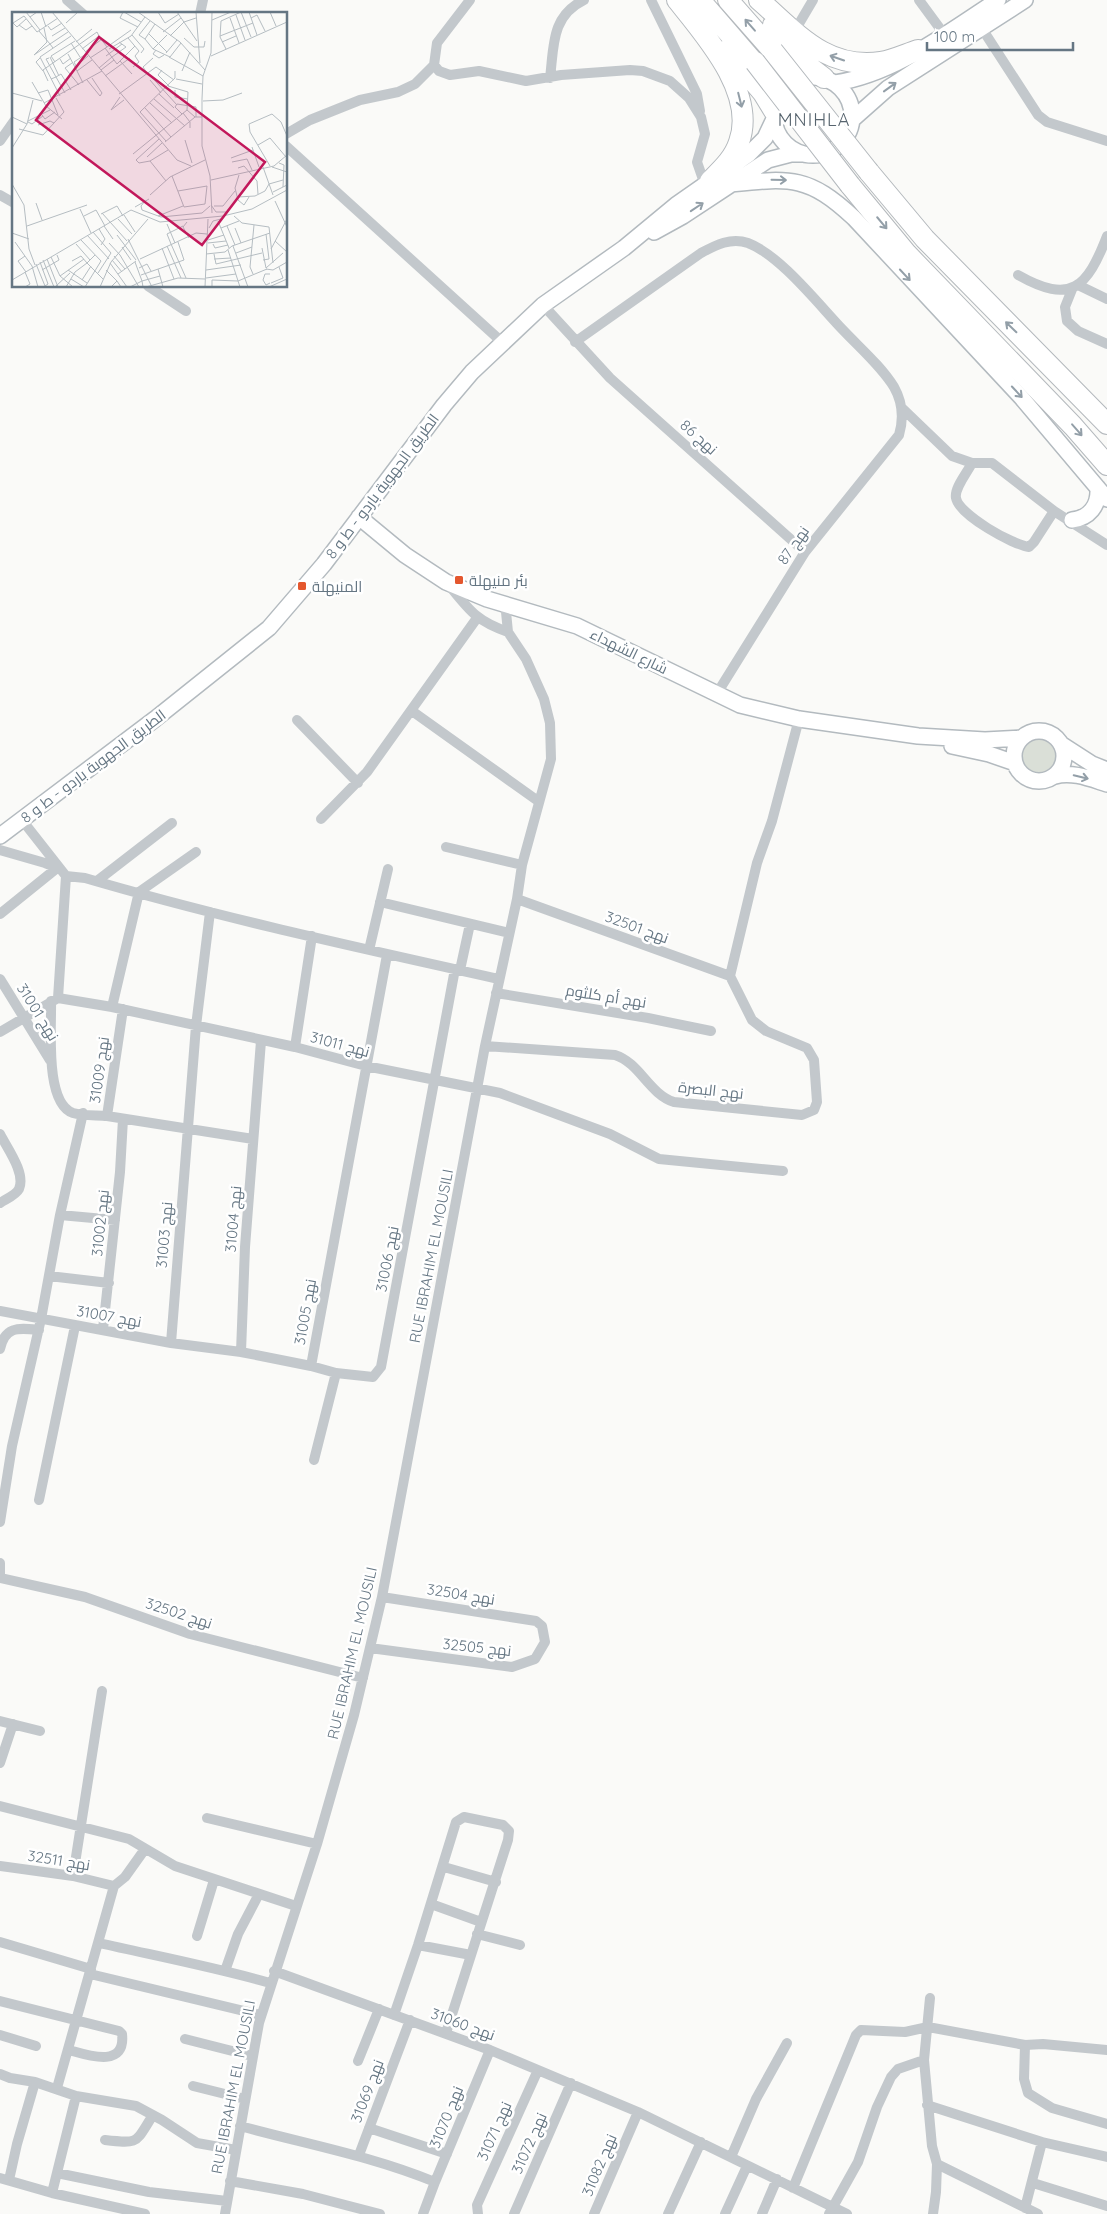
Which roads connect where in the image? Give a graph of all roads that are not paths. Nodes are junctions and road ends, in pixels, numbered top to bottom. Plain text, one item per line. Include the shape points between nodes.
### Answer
1 (67, 0) edge
2 (470, 0) edge
3 (584, 0) edge
4 (651, 0) edge
5 (677, 0) edge
6 (682, 0) edge
7 (700, 0) edge
8 (728, 0) edge
9 (751, 0) edge
10 (759, 0) edge
11 (813, 0) edge
12 (919, 0) edge
13 (998, 0) edge
14 (1026, 0) edge
15 (81, 12) edge
16 (800, 22) dead end
17 (982, 27) junction
18 (944, 34) junction
19 (918, 50) junction
20 (434, 65) junction
21 (550, 78) junction
22 (829, 80) junction
23 (774, 115) junction
24 (701, 117) junction
25 (853, 119) junction
26 (12, 124) edge
27 (288, 133) edge
28 (0, 141) edge
29 (1107, 141) edge
30 (288, 148) edge
31 (803, 154) junction
32 (708, 183) junction
33 (731, 184) junction
34 (0, 194) edge
35 (12, 202) edge
36 (1107, 236) edge
37 (624, 248) junction
38 (1018, 275) dead end
39 (1075, 286) junction
40 (151, 288) edge
41 (1107, 299) edge
42 (543, 305) junction
43 (186, 311) dead end
44 (502, 342) junction
45 (575, 342) junction
46 (1107, 344) edge
47 (902, 408) junction
48 (1107, 424) edge
49 (972, 463) junction
50 (1107, 465) edge
51 (1102, 493) edge
52 (1054, 511) junction
53 (359, 517) junction
54 (1072, 520) junction
55 (1107, 545) edge
56 (805, 552) junction
57 (446, 582) junction
58 (509, 605) junction
59 (476, 618) junction
60 (508, 632) junction
61 (716, 695) junction
62 (412, 711) junction
63 (799, 718) junction
64 (297, 720) dead end
65 (918, 736) junction
66 (1022, 738) junction
67 (1061, 744) junction
68 (1015, 763) junction
69 (1107, 770) edge
70 (1055, 776) junction
71 (358, 783) junction
72 (1107, 784) edge
73 (538, 801) junction
74 (321, 819) dead end
75 (22, 820) junction
76 (172, 823) dead end
77 (0, 836) edge
78 (446, 847) dead end
79 (0, 850) edge
80 (196, 852) dead end
81 (522, 865) junction
82 (388, 869) dead end
83 (63, 872) junction
84 (98, 881) junction
85 (139, 892) junction
86 (517, 899) junction
87 (380, 902) junction
88 (210, 912) junction
89 (0, 914) edge
90 (470, 924) junction
91 (509, 933) junction
92 (312, 936) junction
93 (369, 950) junction
94 (387, 955) junction
95 (458, 970) junction
96 (730, 976) junction
97 (499, 979) junction
98 (0, 980) edge
99 (496, 993) junction
100 (55, 999) junction
101 (112, 1007) junction
102 (123, 1009) junction
103 (23, 1018) junction
104 (196, 1026) junction
105 (711, 1031) dead end
106 (0, 1032) edge
107 (261, 1041) junction
108 (484, 1046) junction
109 (295, 1047) junction
110 (50, 1060) junction
111 (366, 1066) junction
112 (434, 1081) junction
113 (476, 1090) junction
114 (83, 1113) junction
115 (107, 1116) junction
116 (123, 1119) junction
117 (189, 1130) junction
118 (0, 1134) edge
119 (253, 1139) junction
120 (783, 1171) dead end
121 (0, 1203) edge
122 (60, 1215) junction
123 (115, 1220) junction
124 (49, 1276) junction
125 (109, 1283) junction
126 (0, 1311) edge
127 (41, 1319) junction
128 (75, 1326) junction
129 (102, 1329) junction
130 (39, 1330) junction
131 (171, 1342) junction
132 (0, 1349) edge
133 (241, 1352) junction
134 (311, 1366) junction
135 (336, 1373) junction
136 (314, 1460) dead end
137 (39, 1500) dead end
138 (0, 1522) edge
139 (0, 1563) edge
140 (0, 1576) edge
141 (382, 1597) junction
142 (536, 1621) joint
143 (370, 1648) junction
144 (363, 1678) junction
145 (102, 1691) dead end
146 (0, 1720) edge
147 (13, 1724) junction
148 (40, 1731) dead end
149 (0, 1763) edge
150 (0, 1806) edge
151 (207, 1818) dead end
152 (82, 1827) junction
153 (317, 1844) junction
154 (145, 1849) junction
155 (0, 1866) edge
156 (444, 1867) junction
157 (73, 1876) junction
158 (214, 1880) junction
159 (496, 1882) junction
160 (114, 1886) junction
161 (259, 1894) junction
162 (431, 1904) junction
163 (296, 1906) junction
164 (481, 1922) junction
165 (477, 1934) junction
166 (197, 1936) dead end
167 (0, 1942) edge
168 (99, 1943) junction
169 (520, 1944) dead end
170 (418, 1945) junction
171 (471, 1955) junction
172 (90, 1971) junction
173 (225, 1971) junction
174 (274, 1971) junction
175 (270, 1983) junction
176 (930, 1998) dead end
177 (0, 2001) edge
178 (378, 2009) junction
179 (261, 2015) junction
180 (394, 2015) junction
181 (410, 2020) junction
182 (76, 2021) junction
183 (928, 2027) junction
184 (446, 2033) junction
185 (0, 2035) edge
186 (184, 2039) dead end
187 (787, 2043) dead end
188 (1025, 2045) junction
189 (36, 2046) dead end
190 (69, 2050) junction
191 (490, 2050) junction
192 (1107, 2050) edge
193 (252, 2056) junction
194 (924, 2060) junction
195 (358, 2061) dead end
196 (538, 2070) junction
197 (0, 2074) edge
198 (35, 2082) junction
199 (571, 2083) junction
200 (193, 2086) dead end
201 (57, 2088) junction
202 (76, 2096) junction
203 (245, 2098) junction
204 (927, 2104) junction
205 (638, 2112) junction
206 (153, 2115) junction
207 (1107, 2124) edge
208 (240, 2126) junction
209 (369, 2128) junction
210 (106, 2140) dead end
211 (702, 2142) junction
212 (1042, 2142) junction
213 (236, 2150) junction
214 (447, 2154) junction
215 (359, 2155) junction
216 (731, 2157) junction
217 (1107, 2157) edge
218 (937, 2164) junction
219 (748, 2166) junction
220 (57, 2174) junction
221 (4, 2179) edge
222 (778, 2179) junction
223 (230, 2181) junction
224 (435, 2182) junction
225 (1033, 2183) junction
226 (793, 2188) junction
227 (52, 2193) junction
228 (226, 2201) junction
229 (1107, 2206) edge
230 (1025, 2208) junction
231 (478, 2209) edge
232 (830, 2211) edge
233 (145, 2214) edge
234 (225, 2214) edge
235 (380, 2214) edge
236 (423, 2214) edge
237 (514, 2214) edge
238 (594, 2214) edge
239 (668, 2214) edge
240 (726, 2214) edge
241 (762, 2214) edge
242 (847, 2214) edge
243 (932, 2214) edge
244 (1038, 2214) edge

1 - 15 street
2 - 20 street via 437,43
3 - 21 street via 568,10 560,20
4 - 24 street via 697,94
5 -> 32 highway via 722,62 741,98 743,129 739,142 727,165
6 - 23 highway via 763,93
7 -> 50 highway, bridge via 755,62 907,254
48 -> 8 highway, bridge via 925,240
9 - 22 highway via 808,65
19 -> 10 highway via 882,62 854,63 836,59 816,49
11 - 16 street
12 - 18 street
13 - 18 main road
14 - 17 main road
25 -> 17 main road via 888,88
17 - 29 street via 1038,115 1047,122
18 - 19 main road
19 - 22 main road via 876,73 855,80
20 - 21 street via 450,75 479,71 526,81
20 - 27 street via 405,90 360,100 310,120
21 - 24 street via 643,71 670,81 689,98
22 - 23 main road via 807,77 791,83 783,91
22 - 25 main road via 849,98
23 - 31 main road via 776,130 783,141
23 - 32 main road, الطريق الجهوية باردو - ط و 8 via 770,129 757,147
24 - 32 street via 705,134 698,162
25 - 31 main road via 846,139 837,149 824,154
26 - 28 street
30 - 44 street
31 - 33 main road, الطريق الجهوية باردو - ط و 8 via 768,160
32 - 37 main road, الطريق الجهوية باردو - ط و 8
37 -> 33 main road, الطريق الجهوية باردو - ط و 8 via 683,216
33 -> 51 main road via 786,180 801,182 828,195 854,218 1021,397
34 - 35 street
36 - 39 street via 1092,271
37 - 42 main road, الطريق الجهوية باردو - ط و 8
38 - 39 street via 1049,290
39 - 41 street
39 - 46 street via 1065,306 1067,321 1078,331
40 - 43 street
42 - 44 main road, الطريق الجهوية باردو - ط و 8
42 - 45 street, نهج 86
44 - 53 main road, الطريق الجهوية باردو - ط و 8 via 457,388
45 - 47 street via 701,253 721,243 740,241 760,249 789,272 875,363 894,387
45 - 56 street, نهج 86 via 610,378
47 - 49 street via 952,456
47 - 56 street, نهج 87 via 903,420 895,442
49 - 52 street via 992,463
49 - 52 street via 956,492 958,503 1009,541 1028,547
51 - 54 main road via 1084,517
52 - 54 street
53 - 57 main road, شارع الشهداء via 405,555
53 - 75 main road, الطريق الجهوية باردو - ط و 8 via 303,590 268,628 170,708
54 - 55 street
56 - 61 street, نهج 87
57 - 58 main road, شارع الشهداء
57 - 59 street
58 - 60 street via 506,612
58 - 61 main road, شارع الشهداء via 577,626
59 - 60 street
59 - 62 street
60 - 73 street, RUE IBRAHIM EL MOUSILI via 526,659 544,699 550,723 551,759
61 - 63 main road, شارع الشهداء via 759,710
62 - 71 street
62 - 73 street
63 - 65 main road, شارع الشهداء
63 - 96 street via 772,822 757,864
64 - 71 street
65 - 66 main road via 985,740
65 - 68 main road via 926,741 984,752
66 - 67 main road via 1028,733 1043,731
66 - 68 main road via 1015,749
67 - 69 main road
67 - 70 main road via 1064,761
68 - 70 main road via 1024,777 1032,780
70 -> 72 main road via 1075,775
71 - 74 street
73 - 81 street, RUE IBRAHIM EL MOUSILI
75 - 77 main road, الطريق الجهوية باردو - ط و 8
75 - 83 street
76 - 84 street
78 - 81 street
79 - 83 street
80 - 85 street
81 - 86 street, RUE IBRAHIM EL MOUSILI
82 - 87 street
83 - 84 street
83 - 89 street
83 - 100 street
84 - 85 street
85 - 88 street
85 - 101 street
86 - 91 street, RUE IBRAHIM EL MOUSILI
86 - 96 street, نهج 32501
87 - 90 street
87 - 93 street
88 - 92 street
88 - 104 street, نهج 31003
90 - 91 street
90 - 95 street
91 - 97 street, RUE IBRAHIM EL MOUSILI
92 - 93 street
92 - 109 street
93 - 94 street
94 - 95 street
94 - 111 street, نهج 31005
95 - 97 street
95 - 112 street
96 - 108 street, نهج البصرة via 752,1020 766,1031 807,1048 814,1060 818,1102 814,1110 802,1115 674,1102 660,1095 628,1061 615,1055
97 - 99 street, RUE IBRAHIM EL MOUSILI
98 - 103 street, نهج 31001
99 - 105 street, نهج أم كلثوم
99 - 108 street, RUE IBRAHIM EL MOUSILI
100 - 101 street
100 - 103 street
100 - 110 street
101 - 102 street
102 - 104 street
102 - 115 street, نهج 31009
103 - 106 street
103 - 110 street, نهج 31001
104 - 107 street, نهج 31011
104 - 117 street, نهج 31003
107 - 109 street, نهج 31011
107 - 119 street, نهج 31004
108 - 113 street, RUE IBRAHIM EL MOUSILI
109 - 111 street, نهج 31011
110 - 114 street, نهج 31009 via 60,1100 73,1113
111 - 112 street, نهج 31011
111 - 134 street, نهج 31005
112 - 113 street, نهج 31011
112 - 135 street, نهج 31006 via 381,1367 370,1378
113 - 120 street, نهج 31011 via 529,1102 625,1140 659,1159
113 - 141 street, RUE IBRAHIM EL MOUSILI
114 - 115 street, نهج 31009
114 - 122 street
115 - 116 street
116 - 117 street
116 - 123 street, نهج 31002
117 - 119 street
117 - 131 street, نهج 31003
118 - 121 street via 19,1172 20,1182 14,1194
119 - 133 street, نهج 31004 via 240,1322
122 - 123 street
122 - 124 street
123 - 125 street, نهج 31002
124 - 125 street
124 - 127 street
125 - 129 street, نهج 31002
126 - 127 street, نهج 31007
127 - 128 street, نهج 31007
127 - 130 street
128 - 129 street, نهج 31007
128 - 137 street
129 - 131 street, نهج 31007
130 - 132 street via 13,1330 3,1337
130 - 138 street via 12,1446
131 - 133 street, نهج 31005
133 - 134 street, نهج 31005
134 - 135 street, نهج 31006
135 - 136 street
139 - 140 street
140 - 144 street, نهج 32502 via 85,1597 190,1634
141 - 142 street, نهج 32504
141 - 143 street, RUE IBRAHIM EL MOUSILI
142 - 143 street, نهج 32505 via 545,1634 546,1642 541,1652 535,1659 512,1667
143 - 144 street, RUE IBRAHIM EL MOUSILI
144 - 153 street, RUE IBRAHIM EL MOUSILI
145 - 152 street
146 - 147 street
147 - 148 street
147 - 149 street
150 - 152 street
151 - 153 street
152 - 154 street via 129,1839
152 - 157 street
153 - 163 street, RUE IBRAHIM EL MOUSILI
154 - 158 street via 175,1866
154 - 160 street
155 - 157 street, نهج 32511
156 - 159 street
156 - 159 street via 459,1819 476,1818 503,1825 510,1831
156 - 162 street
157 - 160 street, نهج 32511
158 - 161 street
158 - 166 street
159 - 164 street
160 - 168 street
161 - 163 street
161 - 173 street via 238,1934
162 - 164 street
162 - 170 street
163 - 174 street, RUE IBRAHIM EL MOUSILI
164 - 165 street
165 - 169 street
165 - 171 street
167 - 172 street
168 - 172 street
168 - 173 street
170 - 171 street
170 - 180 street
171 - 184 street
172 - 179 street
172 - 182 street
173 - 175 street
174 - 175 street, RUE IBRAHIM EL MOUSILI
174 - 178 street, نهج 31060
175 - 179 street, RUE IBRAHIM EL MOUSILI
176 - 183 street
177 - 182 street
178 - 180 street, نهج 31060
178 - 195 street
179 - 193 street, RUE IBRAHIM EL MOUSILI
180 - 181 street, نهج 31060
181 - 184 street, نهج 31060
181 - 209 street, نهج 31069
182 - 190 street
182 - 190 street via 119,2031 122,2040 109,2057
183 - 188 street
183 - 194 street
183 - 226 street via 905,2032 861,2030 856,2035
184 - 191 street, نهج 31060
185 - 189 street
186 - 193 street
187 - 216 street via 756,2099
188 - 192 street
188 - 207 street via 1024,2080 1028,2093 1052,2108
190 - 201 street
191 - 196 street, نهج 31060
191 - 214 street, نهج 31070
193 - 203 street, RUE IBRAHIM EL MOUSILI
194 - 204 street
194 - 232 street via 898,2069 891,2077 858,2162
196 - 199 street, نهج 31060
196 - 231 street, نهج 31071
197 - 198 street
198 - 201 street
198 - 221 street
199 - 205 street, نهج 31060
199 - 237 street, نهج 31072
200 - 203 street
201 - 202 street
202 - 206 street via 136,2106
202 - 220 street
203 - 208 street, RUE IBRAHIM EL MOUSILI
204 - 212 street
204 - 218 street
205 - 211 street, نهج 31060
205 - 238 street, نهج 31082
206 - 210 street via 138,2140 132,2143
206 - 213 street via 197,2143
208 - 213 street, RUE IBRAHIM EL MOUSILI
208 - 215 street
209 - 214 street
209 - 215 street, نهج 31069
211 - 216 street
211 - 239 street
212 - 217 street
212 - 225 street
213 - 223 street, RUE IBRAHIM EL MOUSILI
214 - 224 street, نهج 31070
215 - 224 street
216 - 219 street
218 - 230 street
218 - 243 street
219 - 222 street
219 - 240 street
220 - 227 street
220 - 228 street via 149,2192
221 - 227 street
222 - 226 street
222 - 241 street
223 - 228 street, RUE IBRAHIM EL MOUSILI
223 - 235 street via 302,2194
224 - 236 street, نهج 31070
225 - 229 street
225 - 230 street
226 - 232 street
227 - 233 street
228 - 234 street, RUE IBRAHIM EL MOUSILI
230 - 244 street
232 - 242 street

